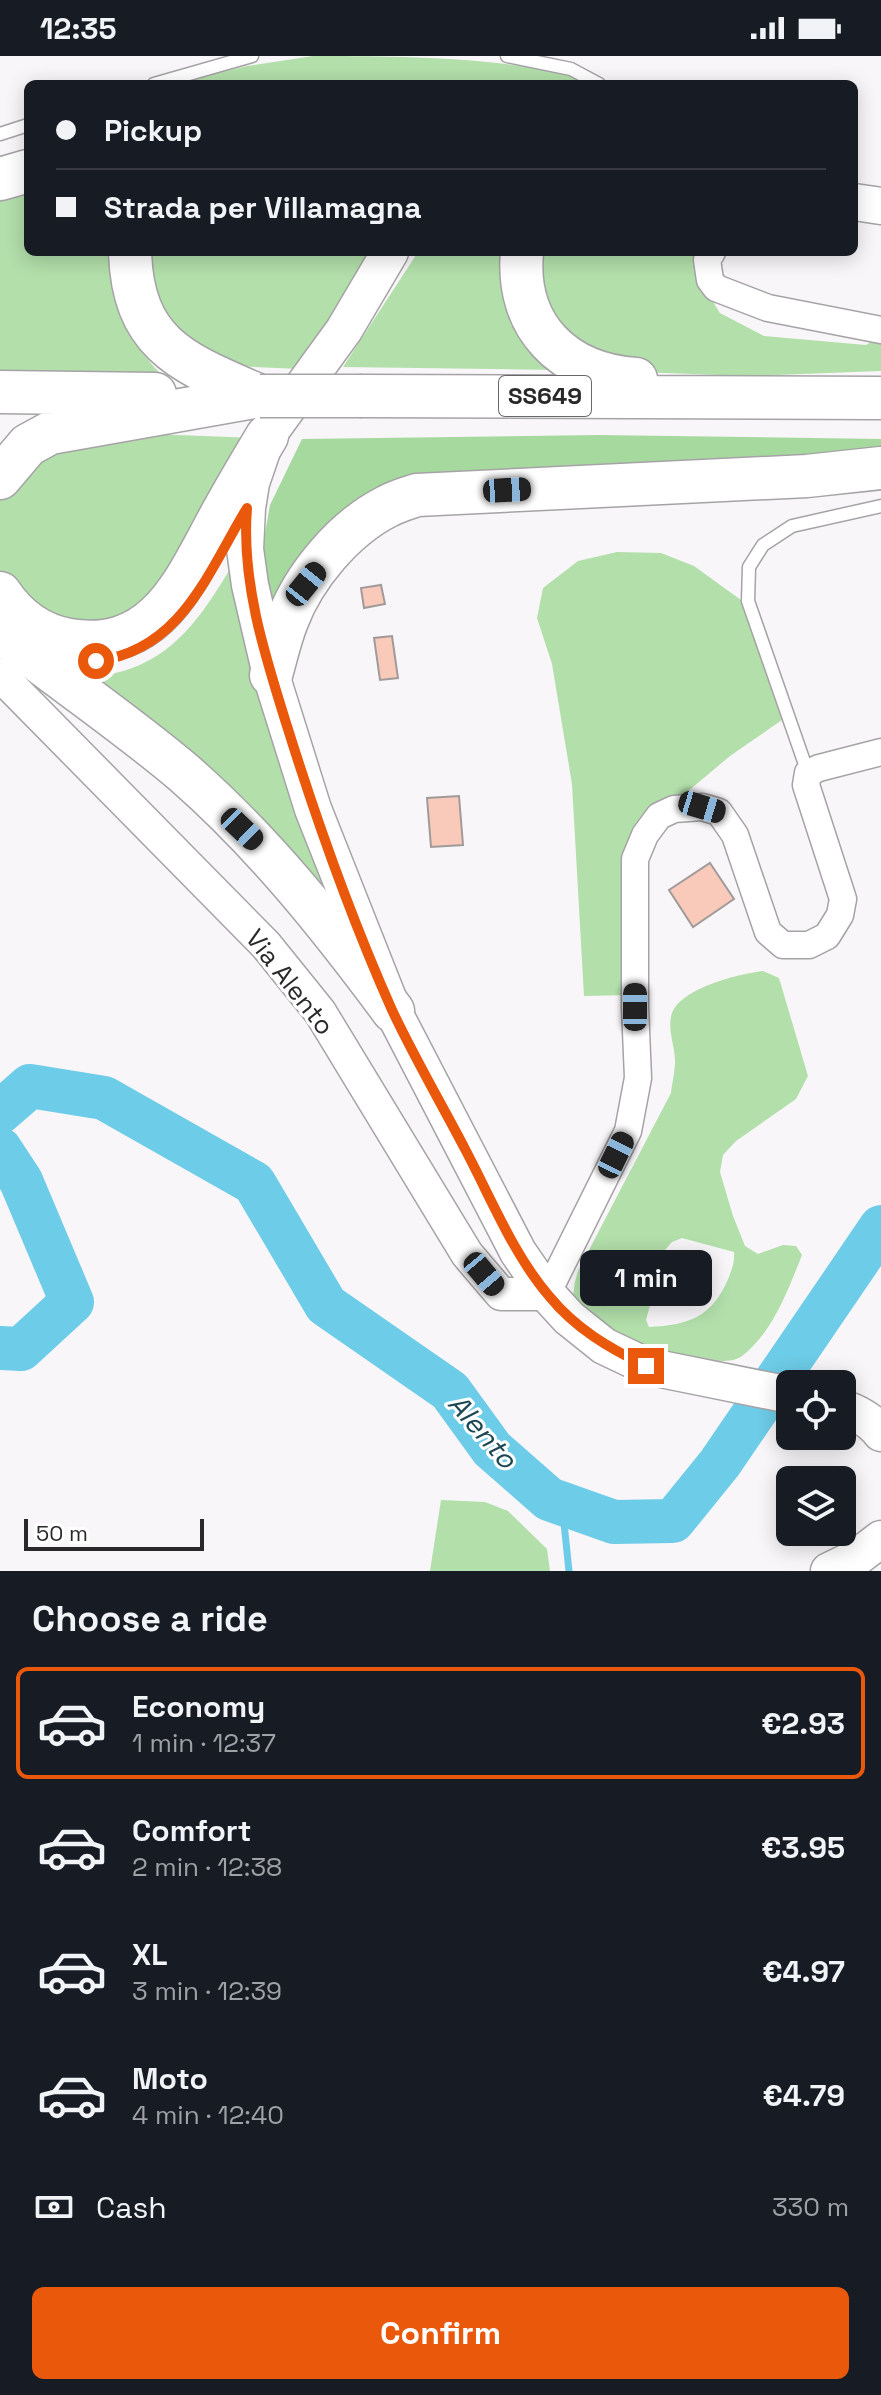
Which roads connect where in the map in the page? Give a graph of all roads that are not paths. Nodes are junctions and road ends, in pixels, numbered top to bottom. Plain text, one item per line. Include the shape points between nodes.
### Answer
1 (252, 56) edge
2 (507, 56) edge
3 (168, 80) edge
4 (592, 80) edge
5 (24, 126) edge
6 (0, 134) edge
7 (24, 172) edge
8 (0, 179) edge
9 (858, 203) edge
10 (881, 207) edge
11 (858, 214) edge
12 (130, 256) edge
13 (388, 256) edge
14 (522, 256) edge
15 (710, 256) edge
16 (881, 330) edge
17 (0, 392) edge
18 (727, 396) junction
19 (881, 398) edge
20 (263, 416) junction
21 (881, 468) edge
22 (0, 478) edge
23 (881, 506) edge
24 (247, 508) junction
25 (0, 593) edge
26 (7, 652) edge
27 (271, 675) junction
28 (881, 752) edge
29 (808, 773) junction
30 (393, 1011) junction
31 (547, 1294) junction
32 (776, 1392) edge
33 (856, 1415) edge
34 (881, 1433) edge
35 (881, 1539) edge
36 (829, 1571) edge

1 - 3 lane
2 - 4 lane via 571,69
5 - 6 lane
7 - 8 highway
9 - 10 main road
10 - 11 street
12 - 20 highway via 140,308 158,339
13 - 20 main road via 344,330
14 - 18 highway via 530,312 570,361 611,378
15 - 16 street via 710,280 716,288 768,308
17 - 20 highway, SS649
18 - 19 highway, SS649
18 - 20 highway, SS649, bridge via 362,396
20 - 22 highway via 50,433 28,445
20 - 24 main road
20 - 25 highway via 195,567 154,620 113,639 59,638 23,619
21 - 27 highway via 417,495 387,506 355,529 306,584 287,620
23 - 29 lane via 792,526 763,545 749,567 748,601
24 - 26 highway via 180,618 137,651 80,662
24 - 27 main road via 250,585
26 - 30 highway via 104,708 185,775 261,848
26 - 31 street, Via Alento via 320,1012 467,1254 501,1294
27 - 30 main road via 313,809
28 - 29 street
29 - 31 street via 806,785 843,899 834,927 809,945 783,945 768,932 735,835 719,812 674,809 659,816 645,835 635,859 638,1078 628,1131
30 - 31 main road via 518,1252
31 - 32 main road via 604,1346 646,1366
33 - 34 main road
35 - 36 main road

